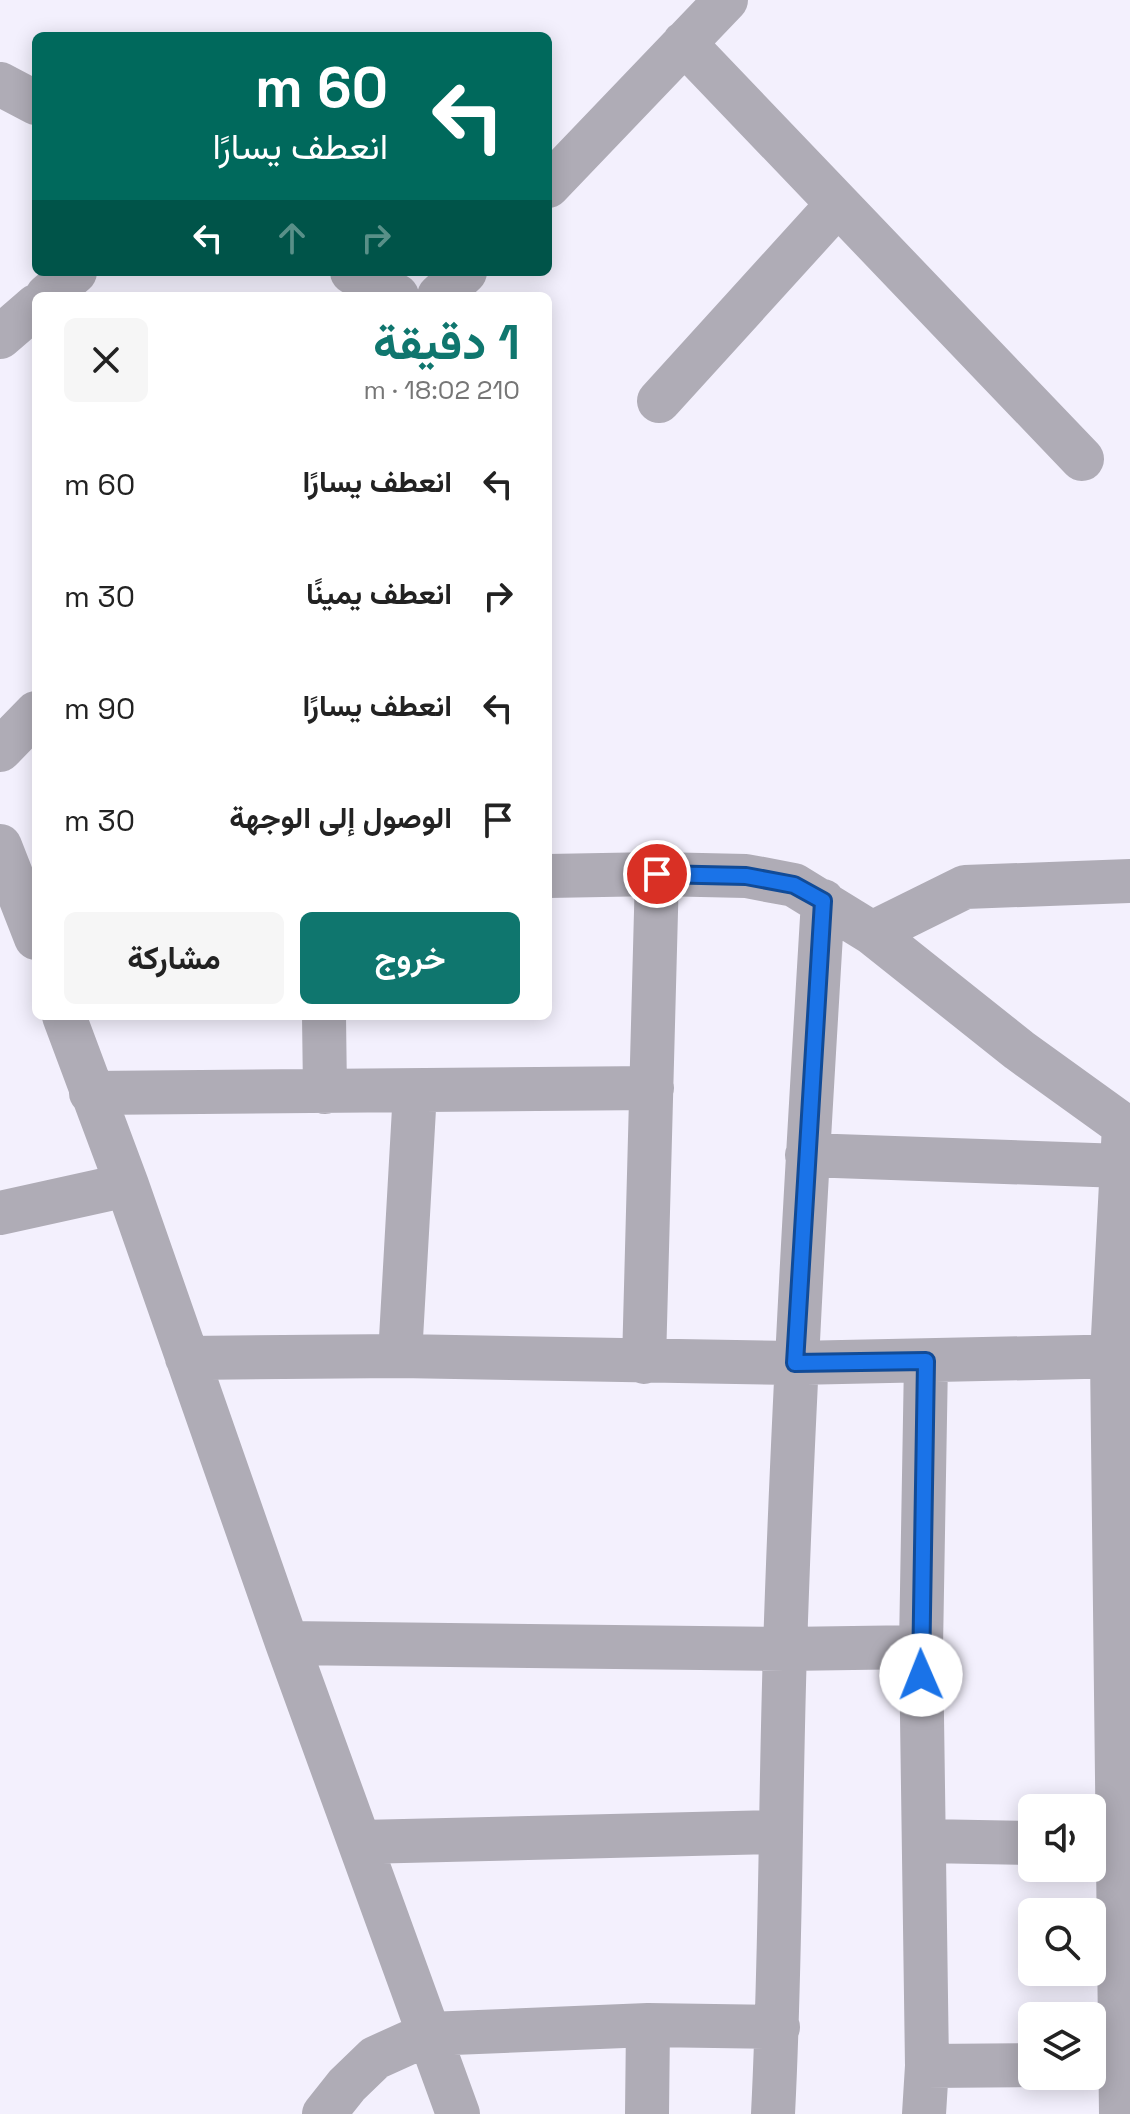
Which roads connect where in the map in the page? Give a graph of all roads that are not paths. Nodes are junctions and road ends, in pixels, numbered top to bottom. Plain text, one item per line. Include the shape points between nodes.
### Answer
1 (726, 0) edge
2 (684, 43) junction
3 (0, 84) edge
4 (32, 101) edge
5 (552, 182) edge
6 (838, 204) junction
7 (70, 276) edge
8 (360, 276) edge
9 (461, 276) edge
10 (52, 292) edge
11 (390, 292) edge
12 (443, 292) edge
13 (32, 309) edge
14 (0, 337) edge
15 (659, 401) dead end
16 (1082, 459) dead end
17 (32, 717) edge
18 (0, 750) edge
19 (0, 846) edge
20 (657, 874) junction
21 (552, 876) edge
22 (1130, 881) edge
23 (18, 885) edge
24 (823, 901) junction
25 (32, 926) edge
26 (872, 933) junction
27 (65, 1020) edge
28 (324, 1020) edge
29 (652, 1088) junction
30 (415, 1091) junction
31 (325, 1092) junction
32 (91, 1093) junction
33 (1125, 1140) edge
34 (807, 1155) junction
35 (127, 1185) junction
36 (0, 1213) edge
37 (400, 1356) junction
38 (1121, 1356) edge
39 (187, 1358) junction
40 (926, 1361) junction
41 (644, 1362) junction
42 (795, 1363) junction
43 (287, 1643) junction
44 (921, 1647) junction
45 (785, 1649) junction
46 (779, 1832) junction
47 (925, 1841) junction
48 (361, 1842) junction
49 (1018, 1843) edge
50 (1114, 1845) edge
51 (648, 2025) junction
52 (778, 2027) junction
53 (428, 2034) junction
54 (1106, 2064) edge
55 (1018, 2065) edge
56 (927, 2066) junction
57 (324, 2114) edge
58 (458, 2114) edge
59 (647, 2114) edge
60 (773, 2114) edge
61 (924, 2114) edge
62 (1121, 2114) edge

1 - 2 street
2 - 5 street
2 - 6 street
3 - 4 street
6 - 15 street
6 - 16 street
7 - 10 street
8 - 11 street
9 - 12 street
13 - 14 street
17 - 18 street
19 - 23 street
20 - 21 street
20 - 24 street via 746,876 794,885
20 - 29 street
22 - 26 street via 965,887
23 - 25 street
24 - 26 street
24 - 34 street
26 - 33 street
27 - 32 street
28 - 31 street
29 - 30 street
29 - 41 street
30 - 31 street
30 - 37 street
31 - 32 street
32 - 35 street
33 - 34 street
33 - 38 street
34 - 42 street
35 - 36 street
35 - 39 street
37 - 39 street
37 - 41 street
38 - 40 street
38 - 50 street
39 - 43 street
40 - 42 street
40 - 44 street
41 - 42 street
42 - 45 street
43 - 45 street
43 - 48 street
44 - 45 street
44 - 47 street
45 - 46 street
46 - 48 street
46 - 52 street
47 - 49 street
47 - 56 street
48 - 53 street
50 - 54 street
51 - 52 street
51 - 53 street
51 - 59 street
52 - 60 street
53 - 57 street via 375,2058
53 - 58 street
54 - 62 street
55 - 56 street
56 - 61 street

